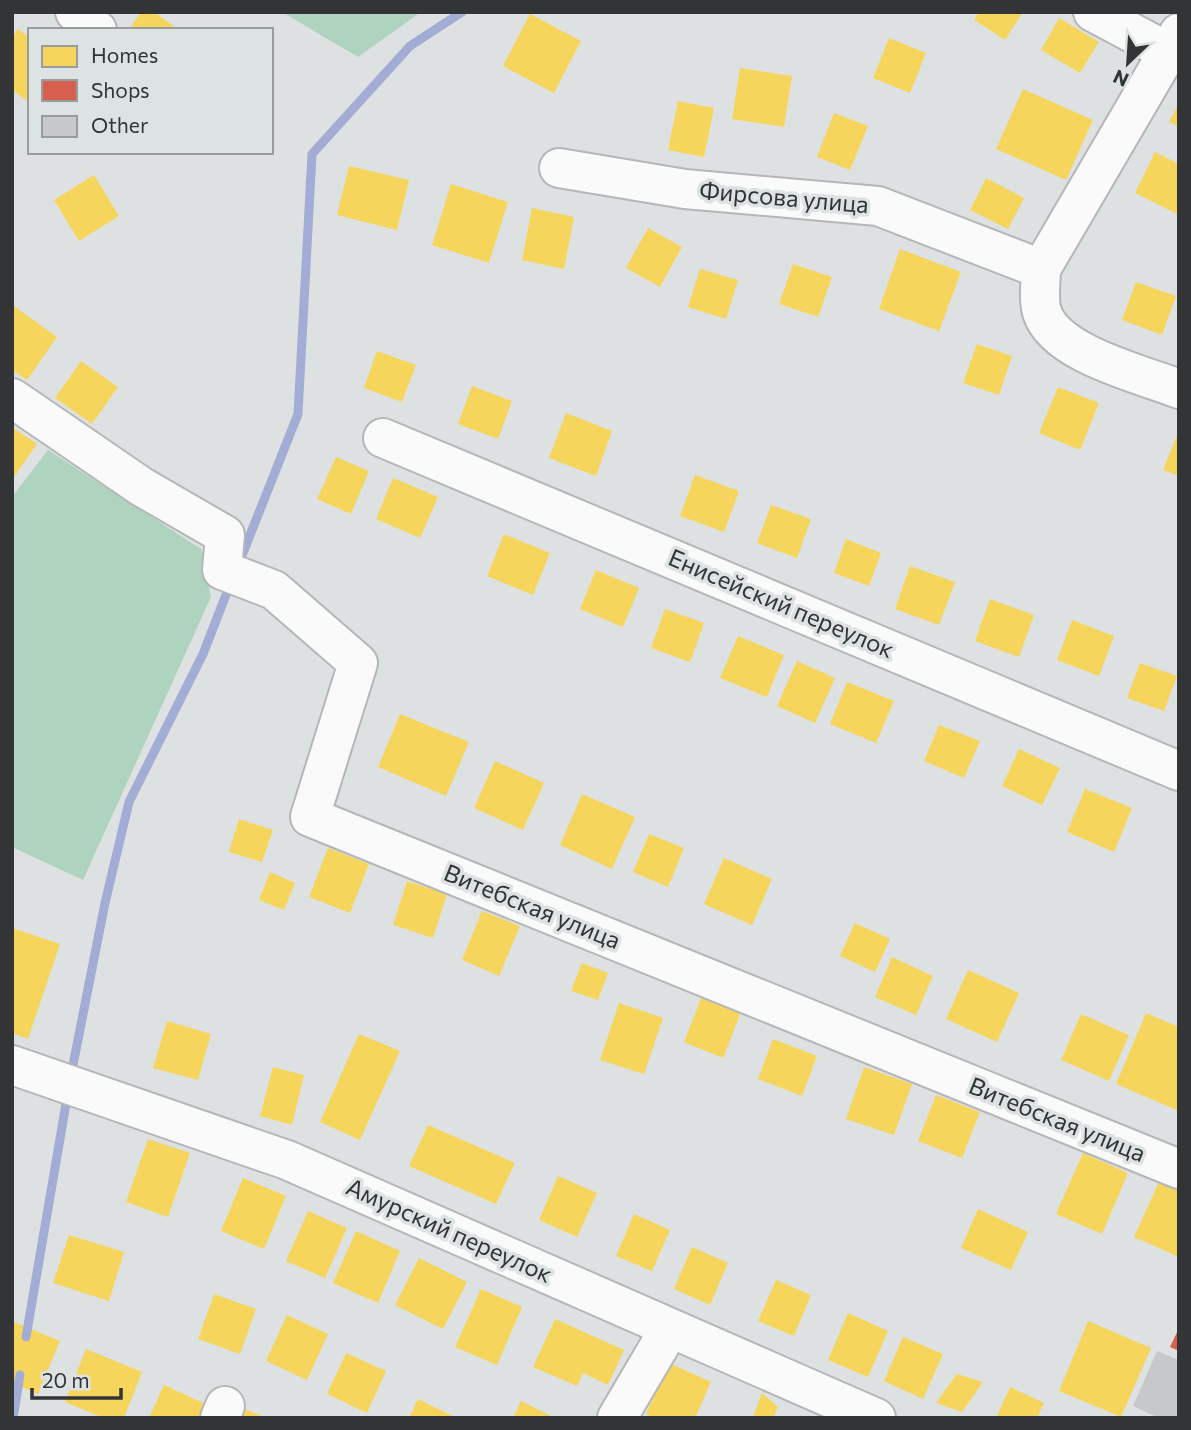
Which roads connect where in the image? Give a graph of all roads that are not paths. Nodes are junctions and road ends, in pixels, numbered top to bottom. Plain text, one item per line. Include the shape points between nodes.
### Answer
1 (75, 12) edge
2 (1093, 12) edge
3 (95, 28) edge
4 (1173, 42) edge
5 (559, 168) dead end
6 (1041, 269) junction
7 (1179, 389) edge
8 (12, 398) edge
9 (383, 438) dead end
10 (1179, 771) edge
11 (12, 1065) edge
12 (1179, 1169) edge
13 (670, 1328) junction
14 (617, 1418) edge
15 (876, 1418) edge

1 - 3 street
2 - 4 street
4 - 6 street
5 - 6 street, Фирсова улица via 685,189 878,206
6 - 7 street via 1042,312 1061,340
8 - 12 street, Витебская улица via 142,487 225,536 222,570 274,590 358,663 310,817
9 - 10 street, Енисейский переулок
11 - 13 street, Амурский переулок via 287,1160
13 - 14 street
13 - 15 street, Амурский переулок

